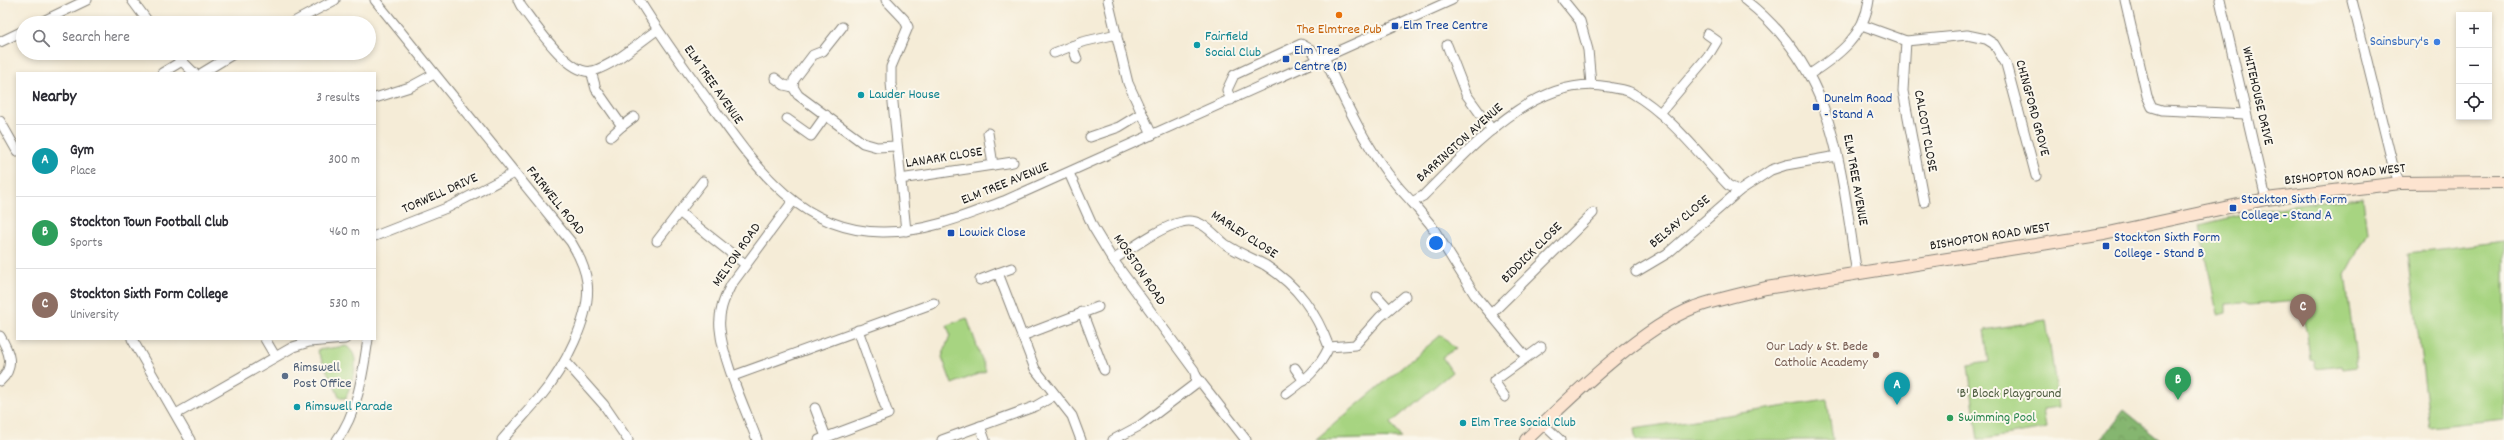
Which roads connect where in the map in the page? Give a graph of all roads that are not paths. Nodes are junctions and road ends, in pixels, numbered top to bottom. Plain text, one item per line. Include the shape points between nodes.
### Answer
1 (87, 0) edge
2 (132, 0) edge
3 (335, 0) edge
4 (375, 0) edge
5 (518, 0) edge
6 (639, 0) edge
7 (886, 0) edge
8 (1108, 0) edge
9 (1452, 0) edge
10 (1563, 0) edge
11 (1746, 0) edge
12 (1869, 0) edge
13 (2125, 0) edge
14 (2220, 0) edge
15 (2352, 0) edge
16 (54, 16) edge
17 (144, 16) edge
18 (305, 16) edge
19 (1862, 25) junction
20 (842, 27) dead end
21 (657, 30) junction
22 (16, 34) edge
23 (1117, 34) junction
24 (1708, 34) dead end
25 (1906, 41) junction
26 (0, 42) edge
27 (1447, 45) dead end
28 (1072, 46) junction
29 (1054, 53) dead end
30 (1077, 59) dead end
31 (1321, 59) junction
32 (223, 60) edge
33 (182, 61) joint
34 (592, 71) junction
35 (164, 72) edge
36 (193, 72) edge
37 (204, 72) edge
38 (434, 74) junction
39 (1810, 74) junction
40 (775, 78) dead end
41 (1591, 84) junction
42 (793, 87) junction
43 (376, 98) edge
44 (1231, 100) junction
45 (1660, 113) junction
46 (1142, 114) junction
47 (2246, 114) junction
48 (826, 115) junction
49 (634, 117) dead end
50 (787, 120) dead end
51 (0, 121) edge
52 (622, 126) junction
53 (1492, 130) junction
54 (988, 133) dead end
55 (1152, 135) junction
56 (611, 136) dead end
57 (1090, 137) dead end
58 (896, 146) junction
59 (16, 149) edge
60 (1837, 156) junction
61 (1013, 162) dead end
62 (993, 165) junction
63 (514, 173) junction
64 (1069, 173) junction
65 (2036, 176) dead end
66 (900, 179) junction
67 (703, 181) dead end
68 (2504, 182) edge
69 (2400, 183) junction
70 (1739, 191) junction
71 (2266, 199) junction
72 (793, 201) junction
73 (1412, 202) junction
74 (1924, 202) dead end
75 (679, 212) junction
76 (1593, 213) dead end
77 (906, 231) junction
78 (376, 236) edge
79 (657, 241) dead end
80 (1113, 260) junction
81 (745, 264) junction
82 (1012, 268) dead end
83 (1636, 272) dead end
84 (998, 273) junction
85 (1857, 274) junction
86 (980, 280) dead end
87 (1377, 296) dead end
88 (1405, 296) dead end
89 (934, 303) dead end
90 (1098, 307) dead end
91 (1389, 309) junction
92 (1082, 312) junction
93 (1492, 313) junction
94 (858, 330) junction
95 (0, 336) edge
96 (1022, 336) junction
97 (133, 340) edge
98 (266, 340) edge
99 (333, 340) edge
100 (368, 340) edge
101 (1541, 346) dead end
102 (1329, 347) junction
103 (274, 356) junction
104 (1526, 357) junction
105 (565, 361) junction
106 (1295, 368) dead end
107 (1104, 370) dead end
108 (733, 376) junction
109 (1196, 380) junction
110 (0, 381) edge
111 (1304, 381) junction
112 (1286, 394) dead end
113 (1055, 395) junction
114 (1505, 397) dead end
115 (815, 408) dead end
116 (176, 414) junction
117 (1544, 424) junction
118 (980, 426) junction
119 (822, 439) edge
120 (190, 440) edge
121 (337, 440) edge
122 (502, 440) edge
123 (628, 440) edge
124 (757, 440) edge
125 (942, 440) edge
126 (985, 440) edge
127 (1081, 440) edge
128 (1113, 440) edge
129 (1246, 440) edge
130 (1526, 440) edge
131 (1560, 440) edge

1 - 16 street
2 - 17 street
3 - 18 street
4 - 38 street, FAIRWELL ROAD
5 - 34 street via 563,58 574,67
6 - 21 street, ELM TREE AVENUE
7 - 58 street via 908,27 891,67
8 - 23 street
9 - 31 street, ELM TREE AVENUE
10 - 41 street via 1580,21 1588,50
11 - 39 street, ELM TREE AVENUE via 1775,26
12 - 19 street
13 - 47 street via 2147,96 2152,106 2162,110
14 - 47 street, WHITEHOUSE DRIVE
15 - 69 street via 2390,154
19 - 25 street, CHINGFORD GROVE
19 - 39 street via 1842,52
20 - 42 street via 822,51 813,55 794,80
21 - 34 street via 610,63
21 - 72 street, ELM TREE AVENUE via 750,160
22 - 26 street
23 - 28 street
23 - 46 street via 1128,83
24 - 45 street via 1718,41
25 - 65 street, CHINGFORD GROVE via 1967,35 1986,39 1994,44 2006,64
25 - 74 street, CALCOTT CLOSE via 1903,91
27 - 53 street via 1466,94
28 - 29 street
28 - 30 street
31 - 44 street, ELM TREE AVENUE
31 - 44 street, BARRINGTON AVENUE via 1301,44 1234,75 1228,90
31 - 73 street, BARRINGTON AVENUE via 1372,152 1393,183
32 - 37 street
33 - 35 street
33 - 36 street
34 - 52 street via 596,89
38 - 43 street via 410,87
38 - 63 street, FAIRWELL ROAD
39 - 60 street, ELM TREE AVENUE via 1824,105
40 - 42 street via 784,85
41 - 45 street, BARRINGTON AVENUE via 1631,92
41 - 53 street, BARRINGTON AVENUE via 1545,95 1518,109
42 - 48 street via 798,95
44 - 55 street, ELM TREE AVENUE
45 - 70 street, BARRINGTON AVENUE via 1728,185
46 - 55 street
46 - 57 street via 1119,127
47 - 71 street, WHITEHOUSE DRIVE
48 - 50 street via 810,136
48 - 58 street via 870,146
49 - 52 street
51 - 59 street
52 - 56 street
53 - 73 street, BARRINGTON AVENUE via 1423,196
54 - 62 street, LANARK CLOSE
55 - 64 street, ELM TREE AVENUE
58 - 66 street
60 - 70 street via 1775,168
60 - 85 street, ELM TREE AVENUE
61 - 62 street, LANARK CLOSE
62 - 66 street, LANARK CLOSE
63 - 78 street, TORWELL DRIVE via 449,207
63 - 105 street, FAIRWELL ROAD via 571,242 580,256 585,271 587,301
64 - 77 street, ELM TREE AVENUE via 948,222
64 - 80 street, MOSSTON ROAD via 1093,227
66 - 77 street
67 - 75 street
68 - 69 street, BISHOPTON ROAD WEST
69 - 71 street, BISHOPTON ROAD WEST
70 - 83 street, BELSAY CLOSE via 1668,253
71 - 85 street, BISHOPTON ROAD WEST via 2104,234
72 - 77 street, ELM TREE AVENUE via 839,225 883,232
72 - 81 street, MELTON ROAD
73 - 93 street via 1431,225 1475,295
75 - 79 street
75 - 81 street
76 - 93 street, BIDDICK CLOSE
80 - 102 street, MARLEY CLOSE via 1163,230 1182,222 1196,221 1225,243 1285,279 1320,321
80 - 109 street, MOSSTON ROAD via 1194,370
81 - 108 street, MELTON ROAD via 731,284 720,314 722,343
82 - 84 street
84 - 86 street
84 - 96 street
85 - 117 street, BISHOPTON ROAD WEST via 1766,288 1694,308 1665,323 1625,351
87 - 91 street
88 - 91 street
89 - 94 street
90 - 92 street
91 - 102 street via 1356,345
92 - 96 street
92 - 107 street
93 - 104 street
94 - 108 street
94 - 119 street via 888,414
95 - 110 street via 10,357 8,370
96 - 113 street via 1035,369
97 - 116 street
98 - 103 street
99 - 103 street via 309,342
100 - 121 street via 353,409
101 - 104 street
102 - 111 street via 1322,363
103 - 116 street
104 - 114 street via 1494,381
105 - 122 street, FAIRWELL ROAD via 542,395
105 - 123 street via 604,405
106 - 111 street
108 - 124 street, MELTON ROAD
109 - 128 street via 1141,425
109 - 129 street, MOSSTON ROAD
111 - 112 street
113 - 118 street via 1036,406
113 - 127 street via 1072,416
115 - 119 street
116 - 120 street
117 - 130 street, BISHOPTON ROAD WEST
117 - 131 street
118 - 125 street
118 - 126 street

